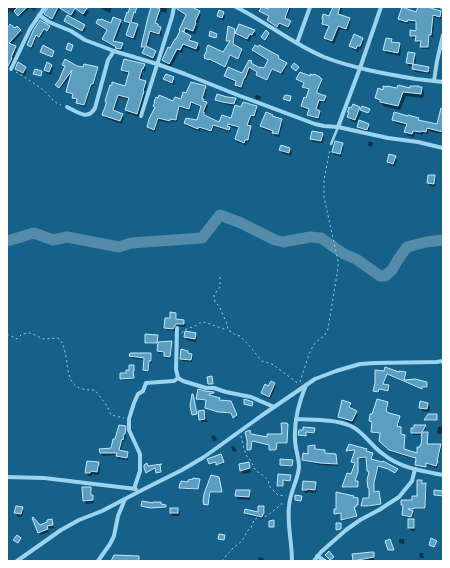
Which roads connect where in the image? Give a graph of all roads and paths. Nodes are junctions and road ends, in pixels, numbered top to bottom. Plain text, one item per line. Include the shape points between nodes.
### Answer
1 (44, 7) edge
2 (174, 7) edge
3 (310, 7) edge
4 (381, 7) edge
5 (239, 8) edge
6 (39, 15) junction
7 (443, 35) edge
8 (297, 43) junction
9 (114, 51) junction
10 (157, 64) junction
11 (360, 68) junction
12 (11, 69) joint
13 (434, 81) junction
14 (443, 82) edge
15 (67, 107) joint
16 (141, 116) dead end
17 (338, 127) junction
18 (331, 144) joint
19 (443, 148) edge
20 (220, 277) dead end
21 (177, 328) dead end
22 (228, 330) junction
23 (7, 334) edge
24 (176, 340) junction
25 (443, 361) edge
26 (178, 378) junction
27 (307, 385) junction
28 (274, 407) junction
29 (296, 418) junction
30 (129, 419) junction
31 (240, 431) junction
32 (415, 470) junction
33 (443, 475) edge
34 (7, 477) edge
35 (134, 489) junction
36 (144, 489) junction
37 (290, 496) junction
38 (125, 499) junction
39 (317, 556) junction
40 (17, 561) edge
41 (98, 561) edge
42 (222, 561) edge
43 (292, 561) edge
44 (314, 561) edge
45 (325, 561) edge

1 - 6 street
2 - 10 street
3 - 8 street
4 - 11 street
5 - 8 street
6 - 9 street via 85,40
6 - 12 street
7 - 13 street
8 - 11 street via 338,62
9 - 10 street
9 - 15 street via 108,60 93,112 86,115
10 - 16 street
10 - 17 street via 315,124
11 - 13 street
11 - 17 street
12 - 15 path via 40,87 52,100
13 - 14 street
17 - 18 lane
17 - 19 street
18 - 22 path via 324,180 324,197 338,268 328,329 309,354 300,385 272,364 262,361 240,336
20 - 22 path via 220,287 214,295 215,302
21 - 24 street
22 - 24 path via 204,322 184,330
23 - 30 path via 17,339 22,334 30,333 43,339 58,338 66,355 72,382 82,389 95,390 111,416
24 - 26 street via 175,363
25 - 27 street via 360,364 325,375
26 - 28 street via 206,388 251,397
26 - 30 street via 174,381 146,383 143,391 138,394
27 - 28 street
27 - 29 street
28 - 31 street
29 - 32 street via 327,420 352,427 388,458
29 - 37 street via 295,440 299,462
30 - 35 street via 129,430 141,459
31 - 36 street via 204,457
31 - 37 path via 246,455 255,470 268,480 270,487 278,495
32 - 33 street
32 - 39 street via 412,482 399,497 346,530
34 - 35 street via 44,478
35 - 36 street
36 - 38 street
37 - 42 path via 267,516 254,520 242,541
37 - 43 street via 288,521
38 - 40 street via 61,530
38 - 41 street via 114,536
39 - 44 street
39 - 45 street

